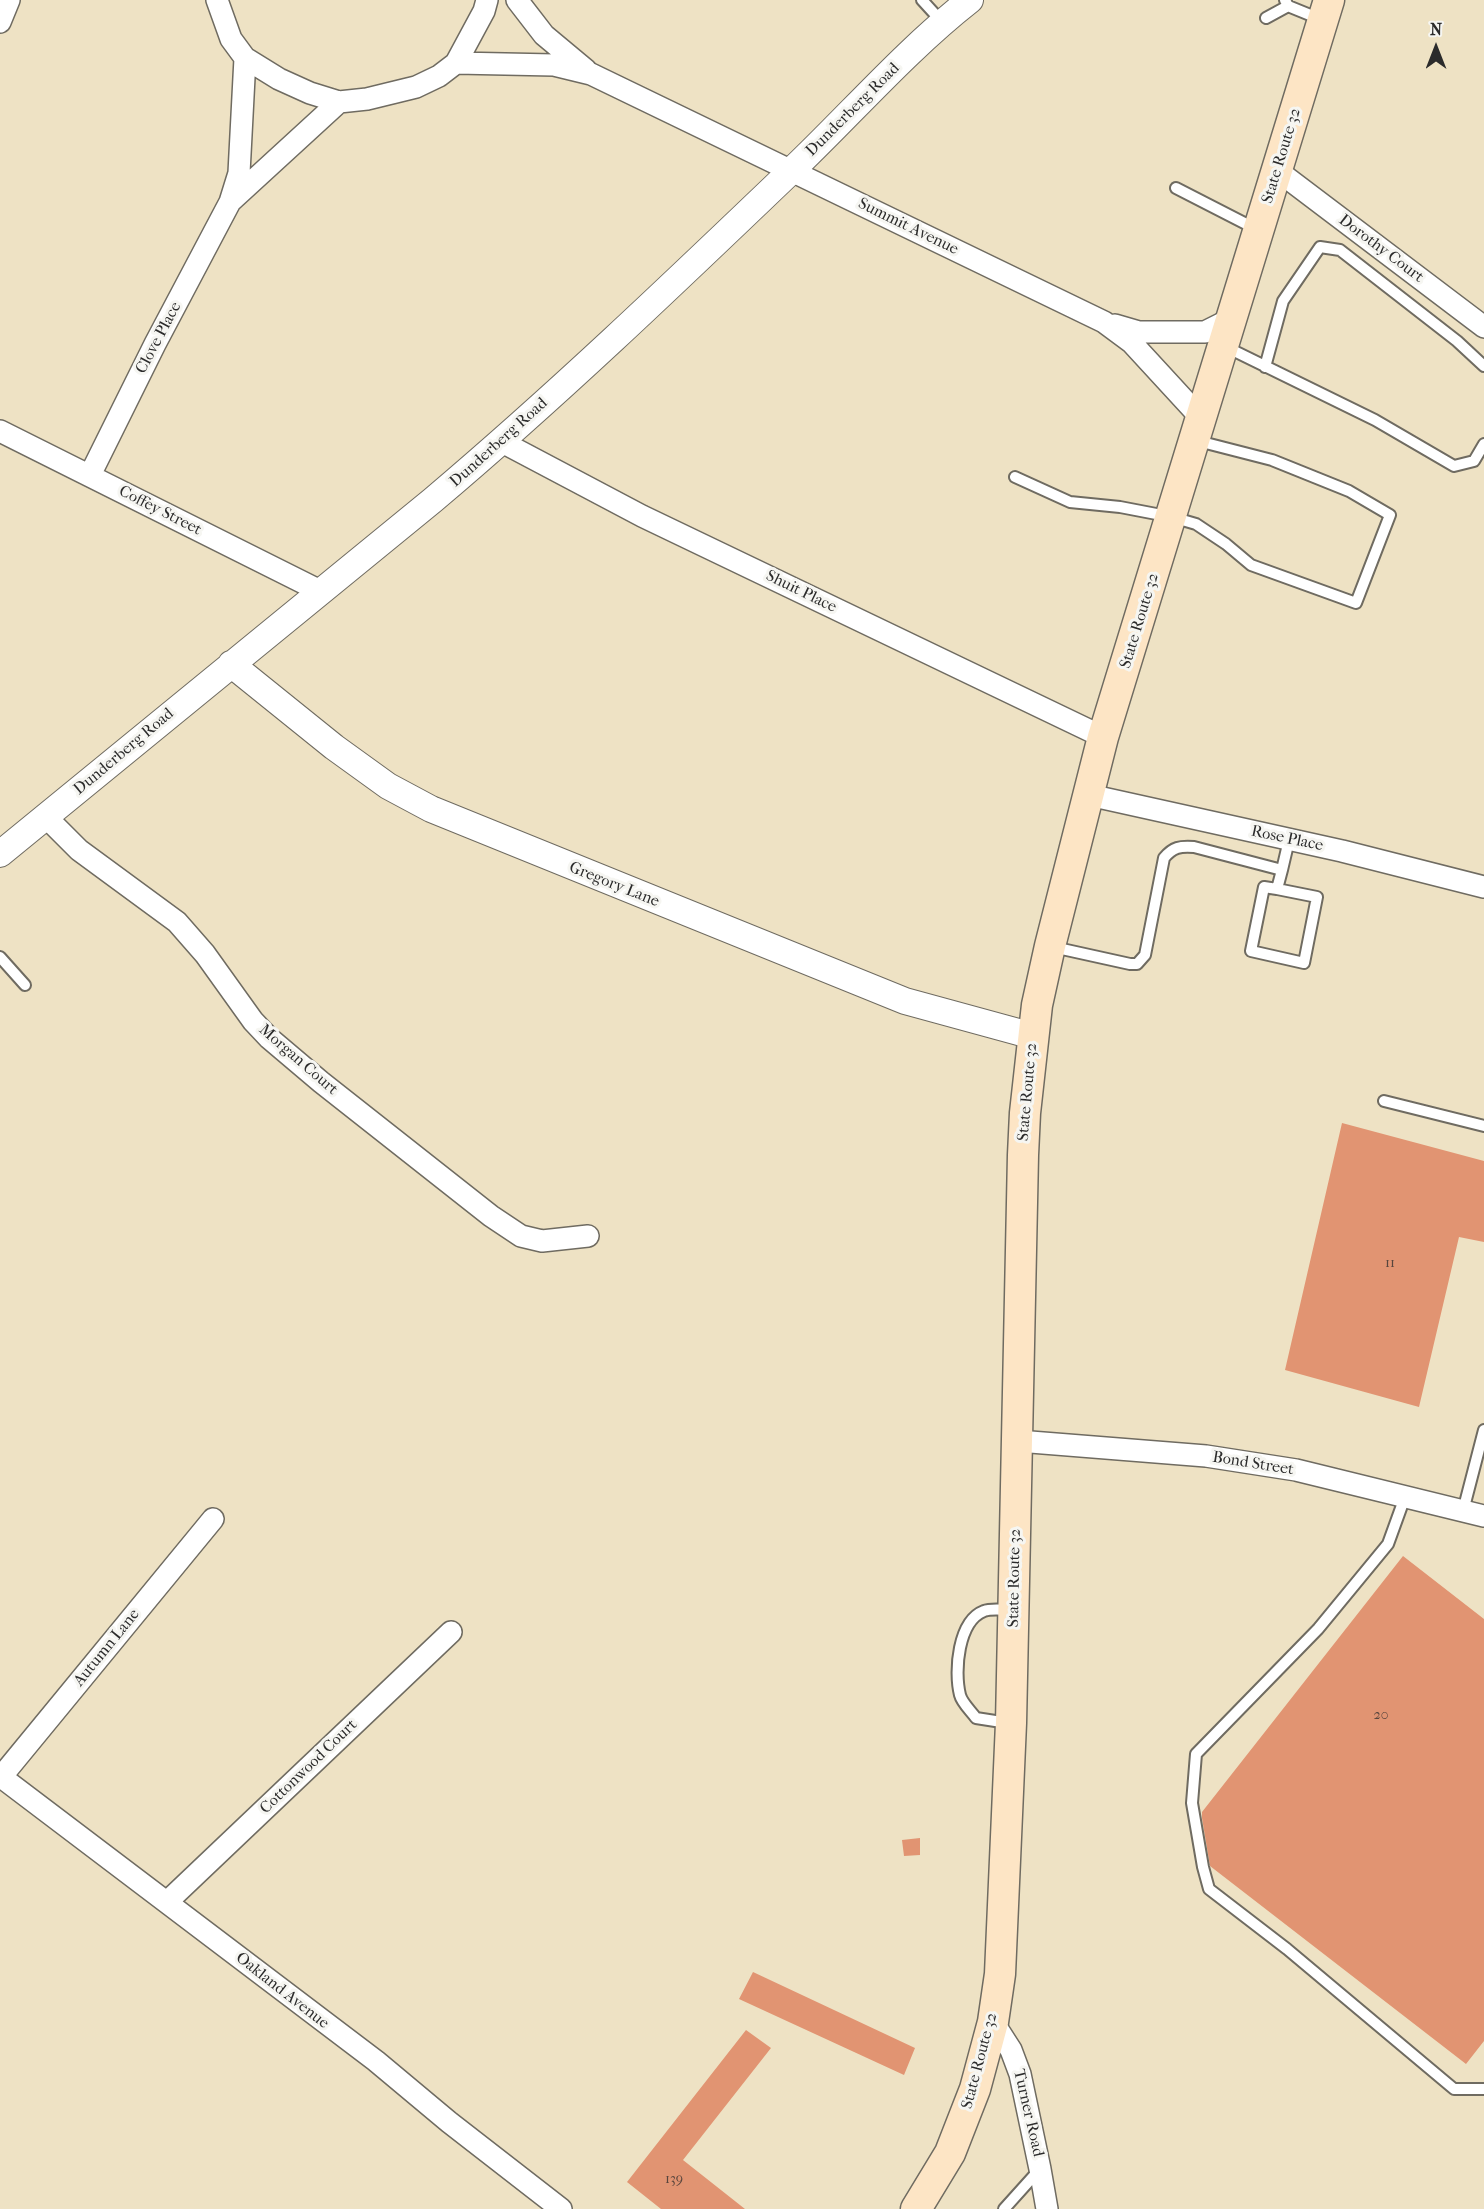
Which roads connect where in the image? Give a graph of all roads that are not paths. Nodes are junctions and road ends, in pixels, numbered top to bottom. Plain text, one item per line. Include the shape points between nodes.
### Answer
1 (9, 0) edge
2 (217, 0) edge
3 (487, 0) edge
4 (517, 0) edge
5 (922, 0) edge
6 (970, 0) edge
7 (1304, 6) edge
8 (1266, 18) dead end
9 (0, 22) edge
10 (943, 23) junction
11 (244, 58) junction
12 (456, 63) junction
13 (591, 74) junction
14 (339, 102) junction
15 (792, 171) junction
16 (1278, 171) junction
17 (1176, 188) dead end
18 (230, 202) junction
19 (1259, 231) junction
20 (1233, 318) junction
21 (1104, 322) junction
22 (1484, 327) edge
23 (1224, 346) junction
24 (1484, 366) edge
25 (1265, 367) junction
26 (1197, 428) junction
27 (0, 431) edge
28 (502, 442) junction
29 (1484, 444) edge
30 (90, 475) junction
31 (1015, 477) dead end
32 (1172, 517) junction
33 (320, 591) junction
34 (231, 664) junction
35 (1103, 737) junction
36 (1089, 795) junction
37 (46, 817) junction
38 (1289, 840) junction
39 (0, 854) edge
40 (1282, 870) junction
41 (1484, 887) edge
42 (1277, 889) junction
43 (1050, 946) junction
44 (0, 957) edge
45 (25, 985) dead end
46 (1033, 1036) junction
47 (1384, 1101) dead end
48 (1484, 1126) edge
49 (588, 1236) dead end
50 (1484, 1430) edge
51 (1018, 1441) junction
52 (1405, 1497) junction
53 (1463, 1511) junction
54 (1484, 1516) edge
55 (213, 1519) dead end
56 (1014, 1610) junction
57 (451, 1632) dead end
58 (1011, 1723) junction
59 (1, 1777) edge
60 (167, 1902) junction
61 (993, 2022) junction
62 (1484, 2089) edge
63 (1040, 2169) junction
64 (561, 2209) edge
65 (916, 2209) edge
66 (1004, 2209) edge
67 (1047, 2209) edge

1 - 9 street
2 - 11 street via 231,39
3 - 12 street
4 - 13 street, Summit Avenue via 544,35
5 - 10 lane
6 - 10 street, Dunderberg Road
7 - 8 lane
7 - 16 main road, State Route 32
10 - 15 street, Dunderberg Road
11 - 14 street via 279,80
11 - 18 street, Clove Place via 238,173
12 - 13 street, Summit Avenue via 554,65
12 - 14 street via 416,87
13 - 15 street, Summit Avenue
14 - 18 street, Clove Place
15 - 21 street, Summit Avenue
15 - 28 street, Dunderberg Road
16 - 19 main road, State Route 32
16 - 22 street, Dorothy Court
17 - 19 lane
18 - 30 street, Clove Place
19 - 20 main road, State Route 32
20 - 21 street via 1205,332 1139,333
20 - 23 main road, State Route 32
21 - 26 street, Summit Avenue via 1131,342
23 - 25 lane
23 - 26 main road, State Route 32
24 - 25 lane via 1340,250 1320,247 1283,302
25 - 29 lane via 1375,420 1454,466 1474,461
26 - 32 main road, State Route 32
26 - 32 lane via 1349,491 1390,514 1356,603 1251,565 1196,524
27 - 30 street, Coffey Street
28 - 33 street, Dunderberg Road
28 - 35 street, Shuit Place via 642,516
30 - 33 street, Coffey Street
31 - 32 lane via 1070,502
32 - 35 main road, State Route 32
33 - 34 street, Dunderberg Road
34 - 37 street, Dunderberg Road
34 - 46 street, Gregory Lane via 334,747 388,786 431,809 905,1001
35 - 36 main road, State Route 32
36 - 38 street, Rose Place
36 - 43 main road, State Route 32
37 - 39 street, Dunderberg Road
37 - 49 street, Morgan Court via 79,850 177,922 269,1038 491,1216 521,1236 542,1240
38 - 40 lane
38 - 41 street, Rose Place
40 - 42 lane
40 - 43 lane via 1179,846 1164,858 1145,955 1137,964
42 - 42 lane via 1264,887 1251,951 1304,963 1317,897
43 - 46 main road, State Route 32
44 - 45 lane
46 - 51 main road, State Route 32 via 1023,1165
47 - 48 lane
50 - 53 lane
51 - 52 street, Bond Street via 1206,1456 1296,1470
51 - 56 main road, State Route 32
52 - 53 street, Bond Street
52 - 62 lane via 1389,1544 1318,1629 1196,1754 1192,1803 1209,1889 1454,2089
53 - 54 street, Bond Street
55 - 59 street, Autumn Lane
56 - 58 main road, State Route 32
56 - 58 lane via 984,1610 967,1624 957,1678 961,1698 976,1718
57 - 60 street, Cottonwood Court
58 - 61 main road, State Route 32 via 1002,1947
59 - 60 street, Oakland Avenue
60 - 64 street, Oakland Avenue via 376,2061
61 - 63 street, Turner Road via 1011,2050 1020,2074
61 - 65 main road, State Route 32 via 960,2129
63 - 66 lane
63 - 67 street, Turner Road

